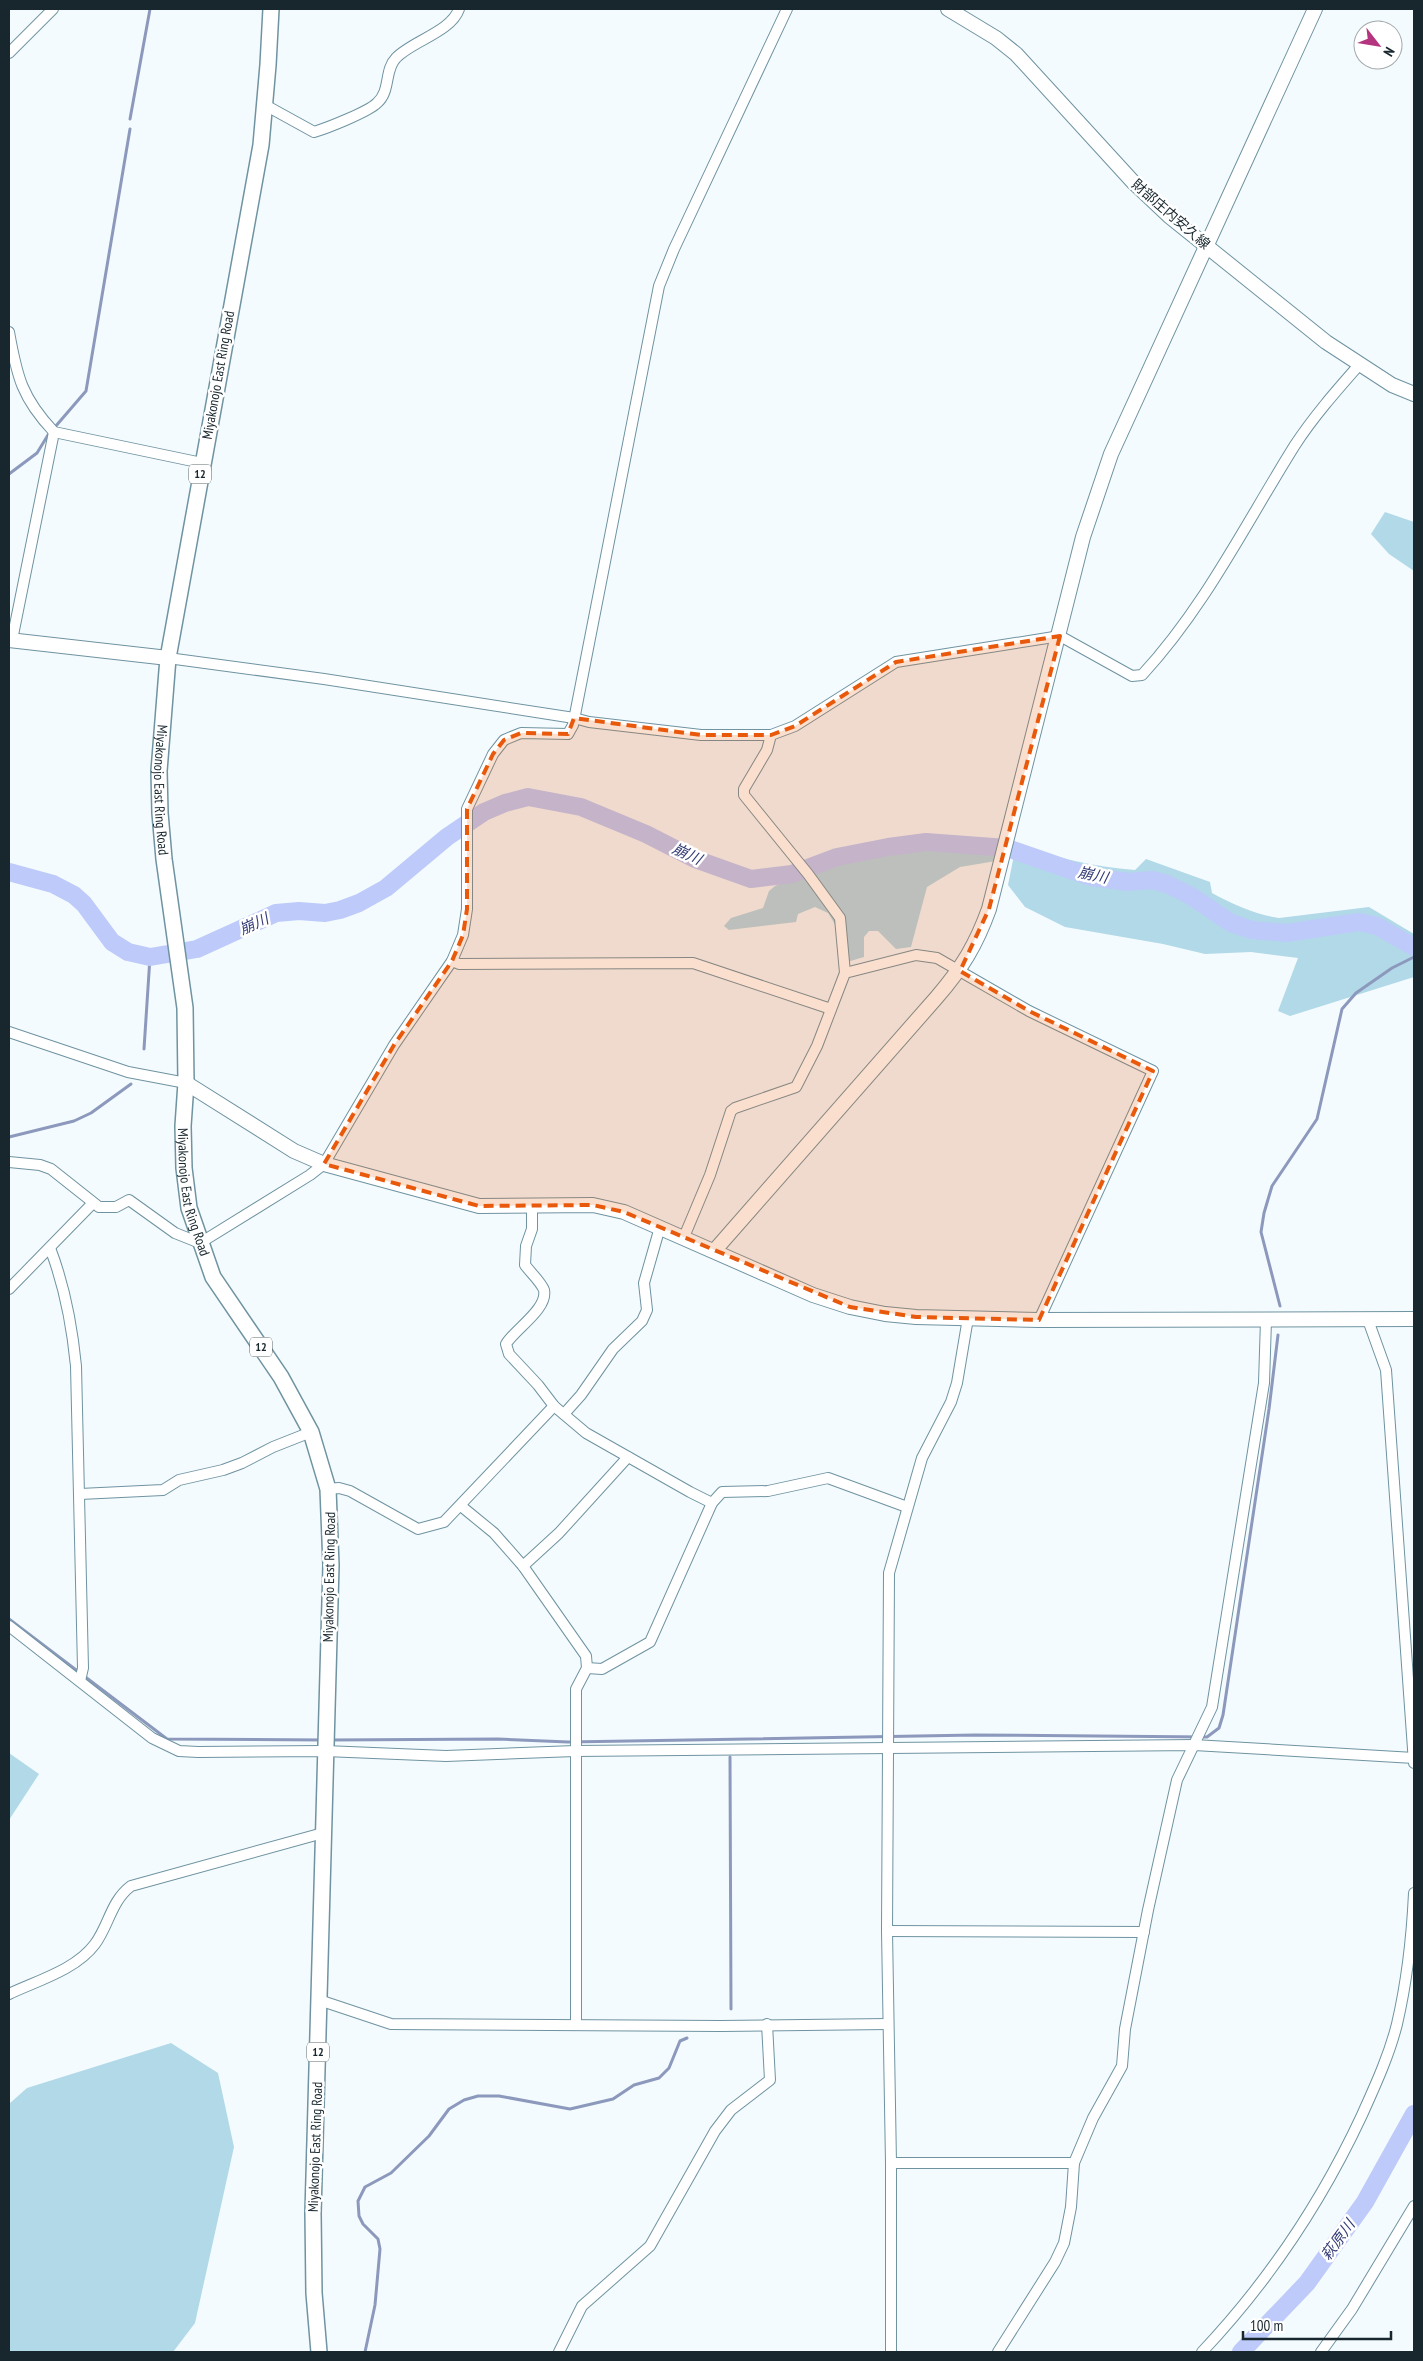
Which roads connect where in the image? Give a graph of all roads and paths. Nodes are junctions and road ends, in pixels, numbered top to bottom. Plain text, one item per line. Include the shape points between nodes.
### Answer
1 (53, 9) edge
2 (270, 9) edge
3 (458, 9) edge
4 (786, 9) edge
5 (948, 9) edge
6 (1315, 9) edge
7 (9, 53) edge
8 (265, 105) junction
9 (1206, 245) junction
10 (9, 332) edge
11 (1359, 365) junction
12 (1414, 394) edge
13 (54, 432) junction
14 (202, 463) junction
15 (1060, 636) junction
16 (10, 640) edge
17 (168, 658) junction
18 (574, 718) junction
19 (771, 734) junction
20 (452, 961) junction
21 (960, 971) junction
22 (845, 973) junction
23 (831, 1009) junction
24 (9, 1032) edge
25 (186, 1084) junction
26 (9, 1162) edge
27 (324, 1164) junction
28 (92, 1204) junction
29 (532, 1205) junction
30 (660, 1227) junction
31 (684, 1237) junction
32 (200, 1243) junction
33 (50, 1248) junction
34 (715, 1250) junction
35 (9, 1289) edge
36 (968, 1318) junction
37 (1414, 1319) edge
38 (1039, 1320) junction
39 (1266, 1320) junction
40 (1368, 1320) junction
41 (554, 1406) junction
42 (564, 1414) junction
43 (311, 1432) junction
44 (628, 1457) junction
45 (328, 1489) junction
46 (80, 1494) junction
47 (712, 1502) junction
48 (461, 1506) junction
49 (907, 1507) junction
50 (523, 1566) junction
51 (9, 1626) edge
52 (587, 1668) junction
53 (80, 1681) junction
54 (1194, 1745) junction
55 (887, 1748) junction
56 (574, 1750) junction
57 (325, 1751) junction
58 (1414, 1758) edge
59 (1414, 1763) edge
60 (323, 1833) junction
61 (1414, 1893) edge
62 (887, 1931) junction
63 (1144, 1932) junction
64 (9, 1994) edge
65 (319, 2000) junction
66 (576, 2024) junction
67 (767, 2024) junction
68 (888, 2024) junction
69 (891, 2163) junction
70 (1074, 2163) junction
71 (1414, 2206) edge
72 (320, 2352) edge
73 (559, 2352) edge
74 (891, 2352) edge
75 (998, 2352) edge
76 (1202, 2352) edge
77 (1321, 2352) edge

1 - 7 street
2 - 8 main road, Miyakonojo East Ring Road / 12
3 - 8 street via 456,16 436,32 396,57 390,66 384,94 377,104 314,132
4 - 18 street via 659,286
5 - 9 street, 財部庄内安久線 via 1016,54 1134,183
6 - 9 street
8 - 14 main road, Miyakonojo East Ring Road / 12 via 261,145
9 - 11 street, 財部庄内安久線
9 - 15 street via 1111,454 1084,537
10 - 13 street via 16,372 27,398
11 - 12 street, 財部庄内安久線
11 - 15 street via 1296,443 1180,632 1142,675 1132,676
13 - 14 street
13 - 16 street
14 - 17 main road, Miyakonojo East Ring Road / 12
15 - 19 street via 896,662 795,726
15 - 21 street via 1002,862 981,931
16 - 17 street
17 - 18 street
17 - 25 main road, Miyakonojo East Ring Road / 12 via 159,805 185,1008
18 - 19 street via 701,735
18 - 20 street via 568,734 521,732 504,740 485,768 467,809 467,909 463,934
19 - 22 street via 767,750 744,789 744,795 840,918
20 - 23 street via 459,964 692,963
20 - 27 street via 394,1045
21 - 22 street via 937,958 916,955
21 - 34 street
21 - 38 street via 1029,1011 1153,1071
22 - 23 street
23 - 31 street via 796,1087 731,1112 710,1175
24 - 25 street via 128,1072
25 - 27 street via 294,1150
25 - 32 main road, Miyakonojo East Ring Road / 12 via 184,1168 189,1208
26 - 28 street via 50,1169
27 - 29 street via 464,1204 496,1207
27 - 32 street
28 - 32 street via 108,1208 129,1200 175,1233
28 - 33 street
29 - 30 street via 593,1205 624,1212
29 - 41 street via 532,1229 526,1246 525,1265 544,1289 544,1298 506,1344 509,1354
30 - 31 street
30 - 42 street via 644,1283 647,1310 642,1321 613,1349
31 - 34 street
32 - 43 main road, Miyakonojo East Ring Road / 12 via 213,1277 281,1376
33 - 35 street
33 - 46 street via 62,1281 73,1336
34 - 36 street via 813,1295 850,1307 916,1317
36 - 38 street
36 - 49 street via 952,1402 922,1458
37 - 40 street
38 - 39 street
39 - 40 street
39 - 54 street via 1264,1383 1216,1690 1212,1707
40 - 58 street via 1386,1370
41 - 42 street
41 - 48 street
42 - 44 street via 586,1433
43 - 45 main road, Miyakonojo East Ring Road / 12
43 - 46 street via 273,1446 242,1463 179,1480 163,1490
44 - 47 street
44 - 50 street via 559,1533
45 - 48 street via 350,1491 418,1529 444,1522
45 - 57 main road, Miyakonojo East Ring Road / 12 via 331,1556
46 - 53 street via 83,1668
47 - 49 street via 722,1492 768,1491 828,1478
47 - 52 street via 650,1642 602,1669
48 - 50 street via 494,1533
49 - 55 street via 890,1573
50 - 52 street via 586,1656
51 - 53 street
52 - 56 street via 576,1689
53 - 57 street via 152,1738 179,1751
54 - 55 street
54 - 58 street
54 - 63 street via 1177,1780
55 - 56 street
55 - 62 street
56 - 57 street via 446,1756
56 - 66 street
57 - 60 main road, Miyakonojo East Ring Road / 12
58 - 59 street
60 - 64 street via 131,1886 122,1892 102,1934 84,1956
60 - 65 main road, Miyakonojo East Ring Road / 12
61 - 76 street via 1397,2023 1386,2060 1344,2155 1297,2234 1232,2320
62 - 63 street
62 - 68 street
63 - 70 street via 1125,2029 1122,2066
65 - 66 street via 391,2024
65 - 72 main road, Miyakonojo East Ring Road / 12 via 313,2213 314,2293
66 - 67 street
67 - 68 street
67 - 73 street via 770,2080 731,2110 715,2131 650,2246 582,2306
68 - 69 street
69 - 70 street
69 - 74 street
70 - 75 street via 1064,2243
71 - 77 street via 1352,2309

